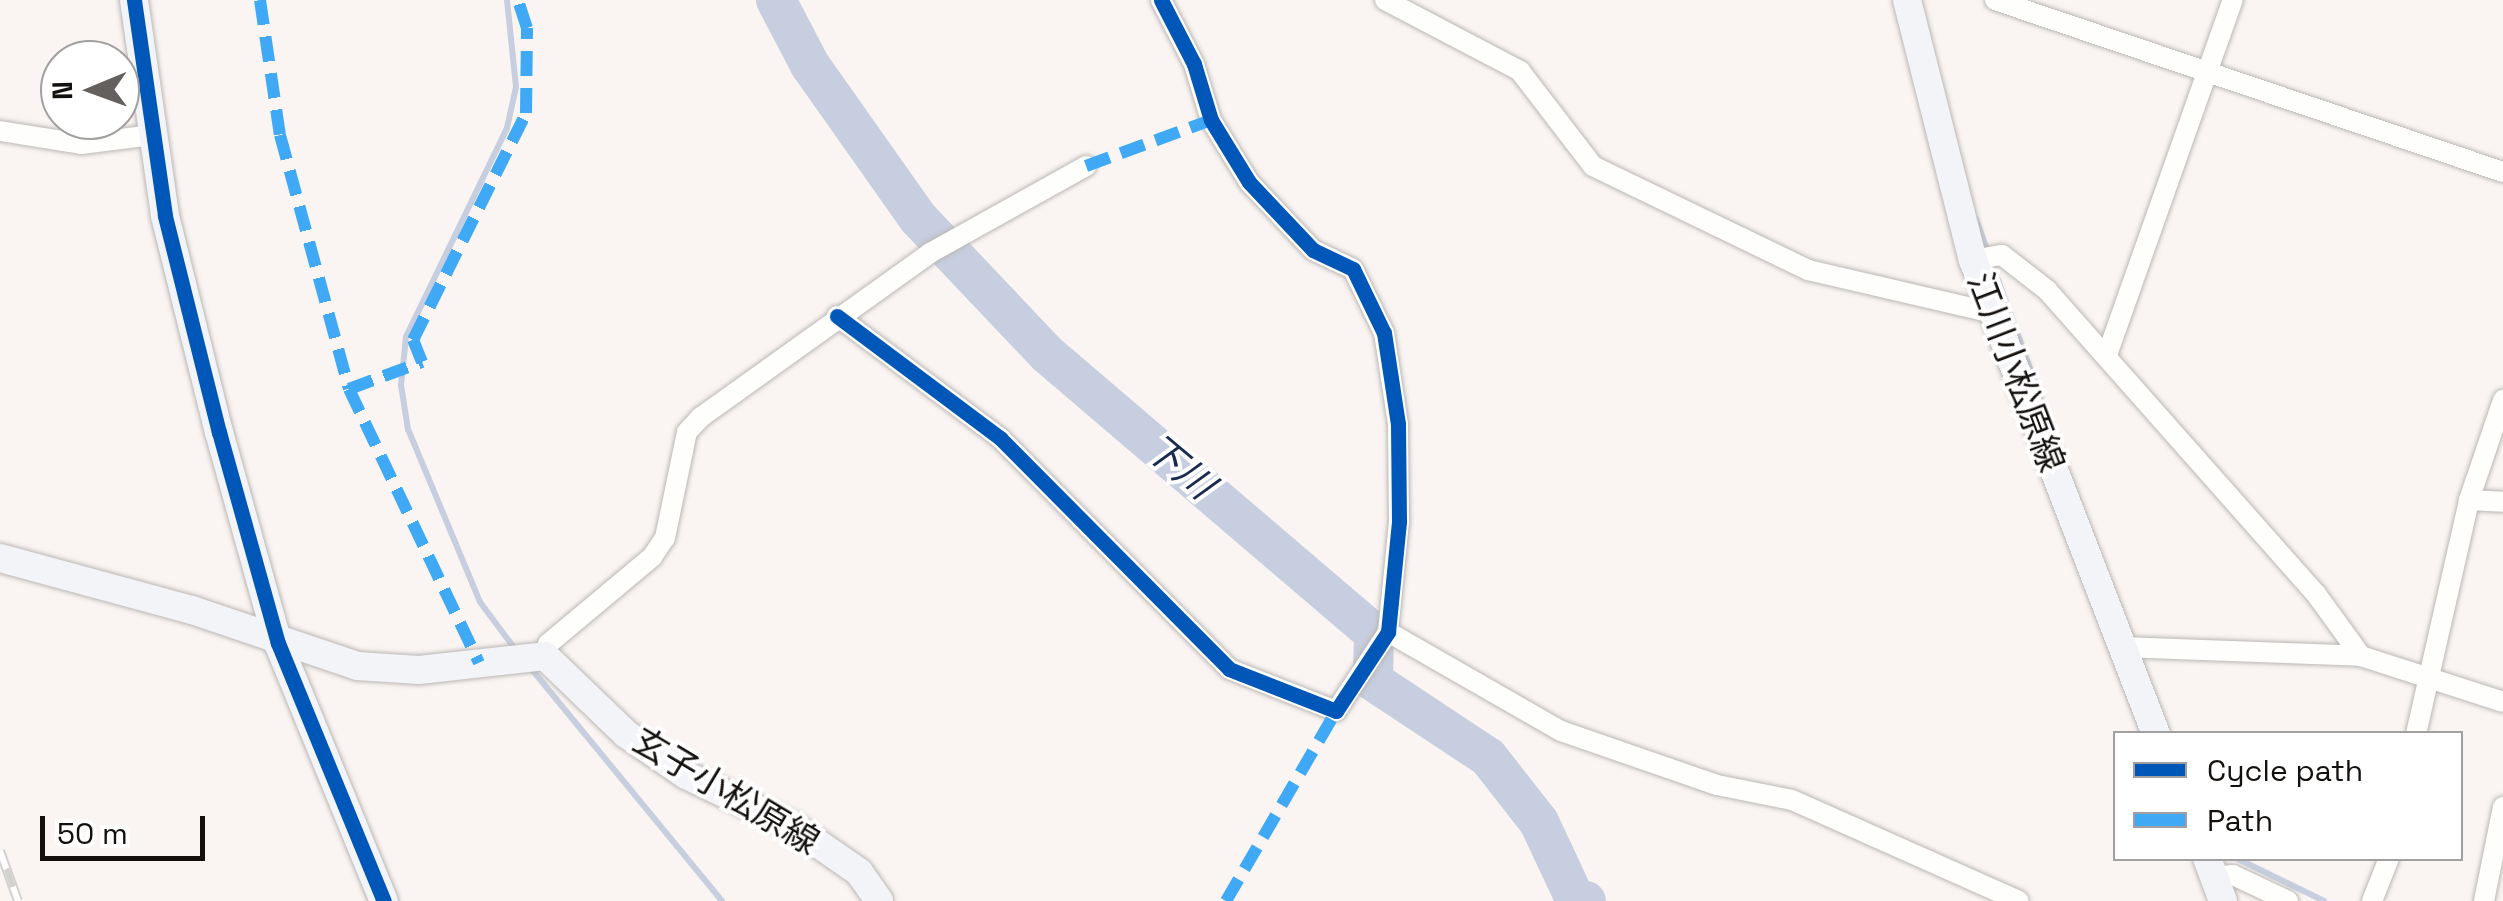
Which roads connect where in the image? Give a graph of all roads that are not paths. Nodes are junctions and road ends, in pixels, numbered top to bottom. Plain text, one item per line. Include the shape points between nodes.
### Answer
1 (134, 0) edge
2 (1161, 0) edge
3 (1385, 0) edge
4 (1907, 0) edge
5 (1995, 0) edge
6 (2233, 0) edge
7 (2208, 72) junction
8 (0, 132) edge
9 (152, 136) junction
10 (1086, 166) dead end
11 (2503, 172) edge
12 (1974, 260) junction
13 (1993, 313) junction
14 (838, 316) junction
15 (2107, 355) junction
16 (2503, 400) edge
17 (2469, 500) junction
18 (2503, 502) edge
19 (0, 558) edge
20 (1388, 632) junction
21 (278, 644) junction
22 (2121, 647) junction
23 (544, 656) junction
24 (2361, 656) junction
25 (2428, 680) junction
26 (2503, 702) edge
27 (2155, 731) edge
28 (2417, 731) edge
29 (2503, 807) edge
30 (2500, 833) edge
31 (2388, 861) edge
32 (2215, 879) edge
33 (384, 901) edge
34 (878, 901) edge
35 (2018, 901) edge
36 (2288, 901) edge
37 (2372, 901) edge
38 (2484, 901) edge

1 - 9 main road
2 - 20 street via 1194,64 1211,120 1249,182 1313,250 1353,269 1384,332 1399,482
3 - 13 street via 1520,71 1593,166 1808,270
4 - 12 main road, 江川小松原線
5 - 7 street
6 - 7 street
7 - 11 street
7 - 15 street
8 - 9 street via 81,144
9 - 21 main road via 218,432
10 - 14 street via 930,253
12 - 13 main road, 江川小松原線
12 - 15 street via 2002,255 2048,290
13 - 22 main road, 江川小松原線
14 - 20 street via 1000,438 1228,669 1336,711
14 - 23 street via 687,432 665,538 548,644
15 - 24 street via 2316,594
16 - 17 street
17 - 18 street
17 - 25 street
19 - 21 main road via 192,610
20 - 35 street via 1561,731 1717,785 1792,800
21 - 23 main road via 357,666 419,670
21 - 33 main road
22 - 24 street
22 - 27 main road, 江川小松原線
23 - 34 main road, 玄子小松原線 via 626,734 686,775 794,826 859,872
24 - 25 street
25 - 26 street
25 - 28 street
29 - 30 street
30 - 38 street
31 - 37 street
32 - 36 street via 2233,876

